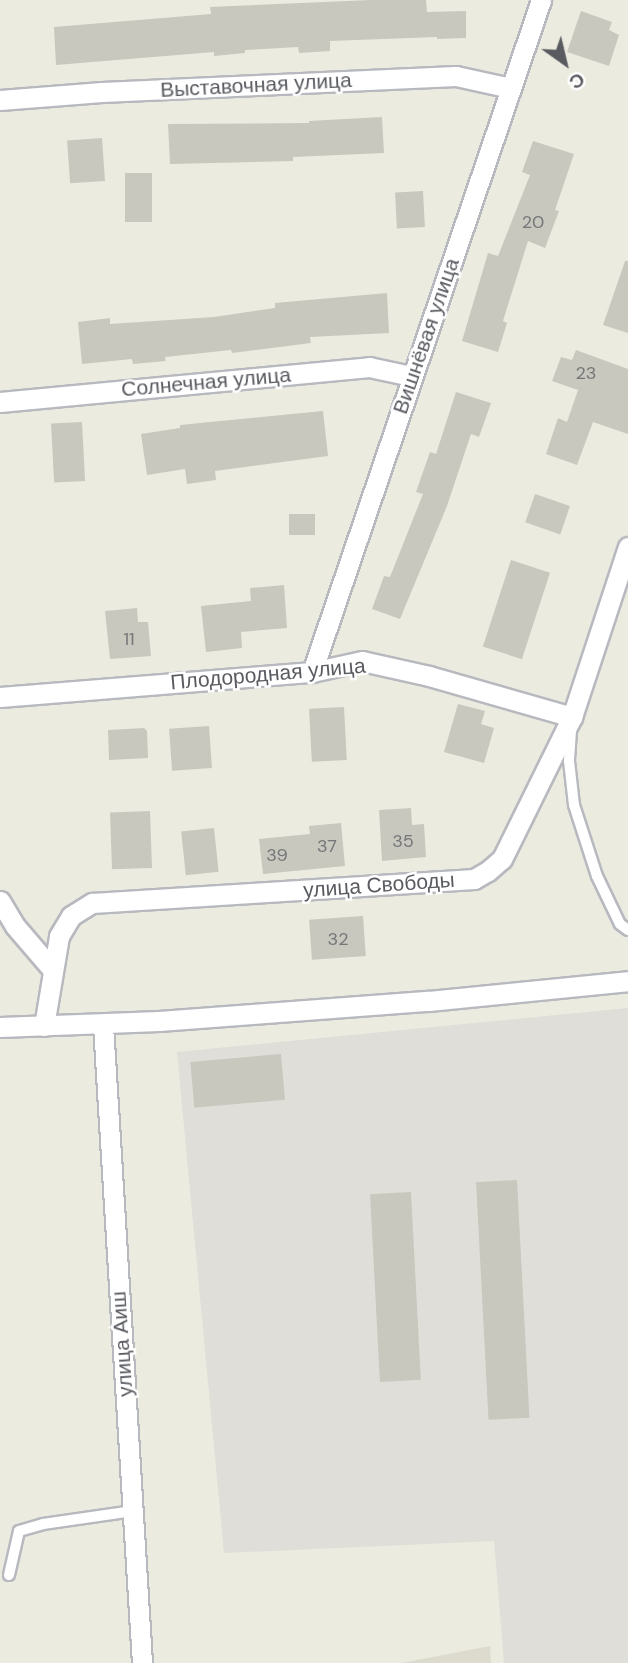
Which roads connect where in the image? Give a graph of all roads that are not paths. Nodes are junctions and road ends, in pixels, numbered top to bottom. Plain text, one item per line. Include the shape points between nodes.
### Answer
1 (541, 0) edge
2 (511, 88) junction
3 (0, 100) edge
4 (411, 376) junction
5 (0, 402) edge
6 (628, 547) edge
7 (312, 672) junction
8 (0, 696) edge
9 (572, 716) junction
10 (0, 901) edge
11 (628, 930) edge
12 (52, 969) junction
13 (628, 981) edge
14 (103, 1025) junction
15 (44, 1026) junction
16 (0, 1027) edge
17 (133, 1511) junction
18 (9, 1575) dead end
19 (142, 1663) edge

1 - 2 street, Вишнёвая улица
2 - 3 street, Выставочная улица via 456,76
2 - 4 street, Вишнёвая улица
4 - 5 street, Солнечная улица via 369,367
4 - 7 street, Вишнёвая улица
6 - 9 street, улица Свободы
7 - 8 street, Плодородная улица
7 - 9 street, Плодородная улица via 362,661
9 - 11 lane via 569,761 574,804 597,876 620,924
9 - 12 street, улица Свободы via 502,859 474,879 92,903 71,916 59,936
10 - 12 street
12 - 15 street, улица Свободы
13 - 14 street
14 - 15 street
14 - 17 street, улица Аиш
15 - 16 street
17 - 18 lane via 19,1531
17 - 19 street, улица Аиш

